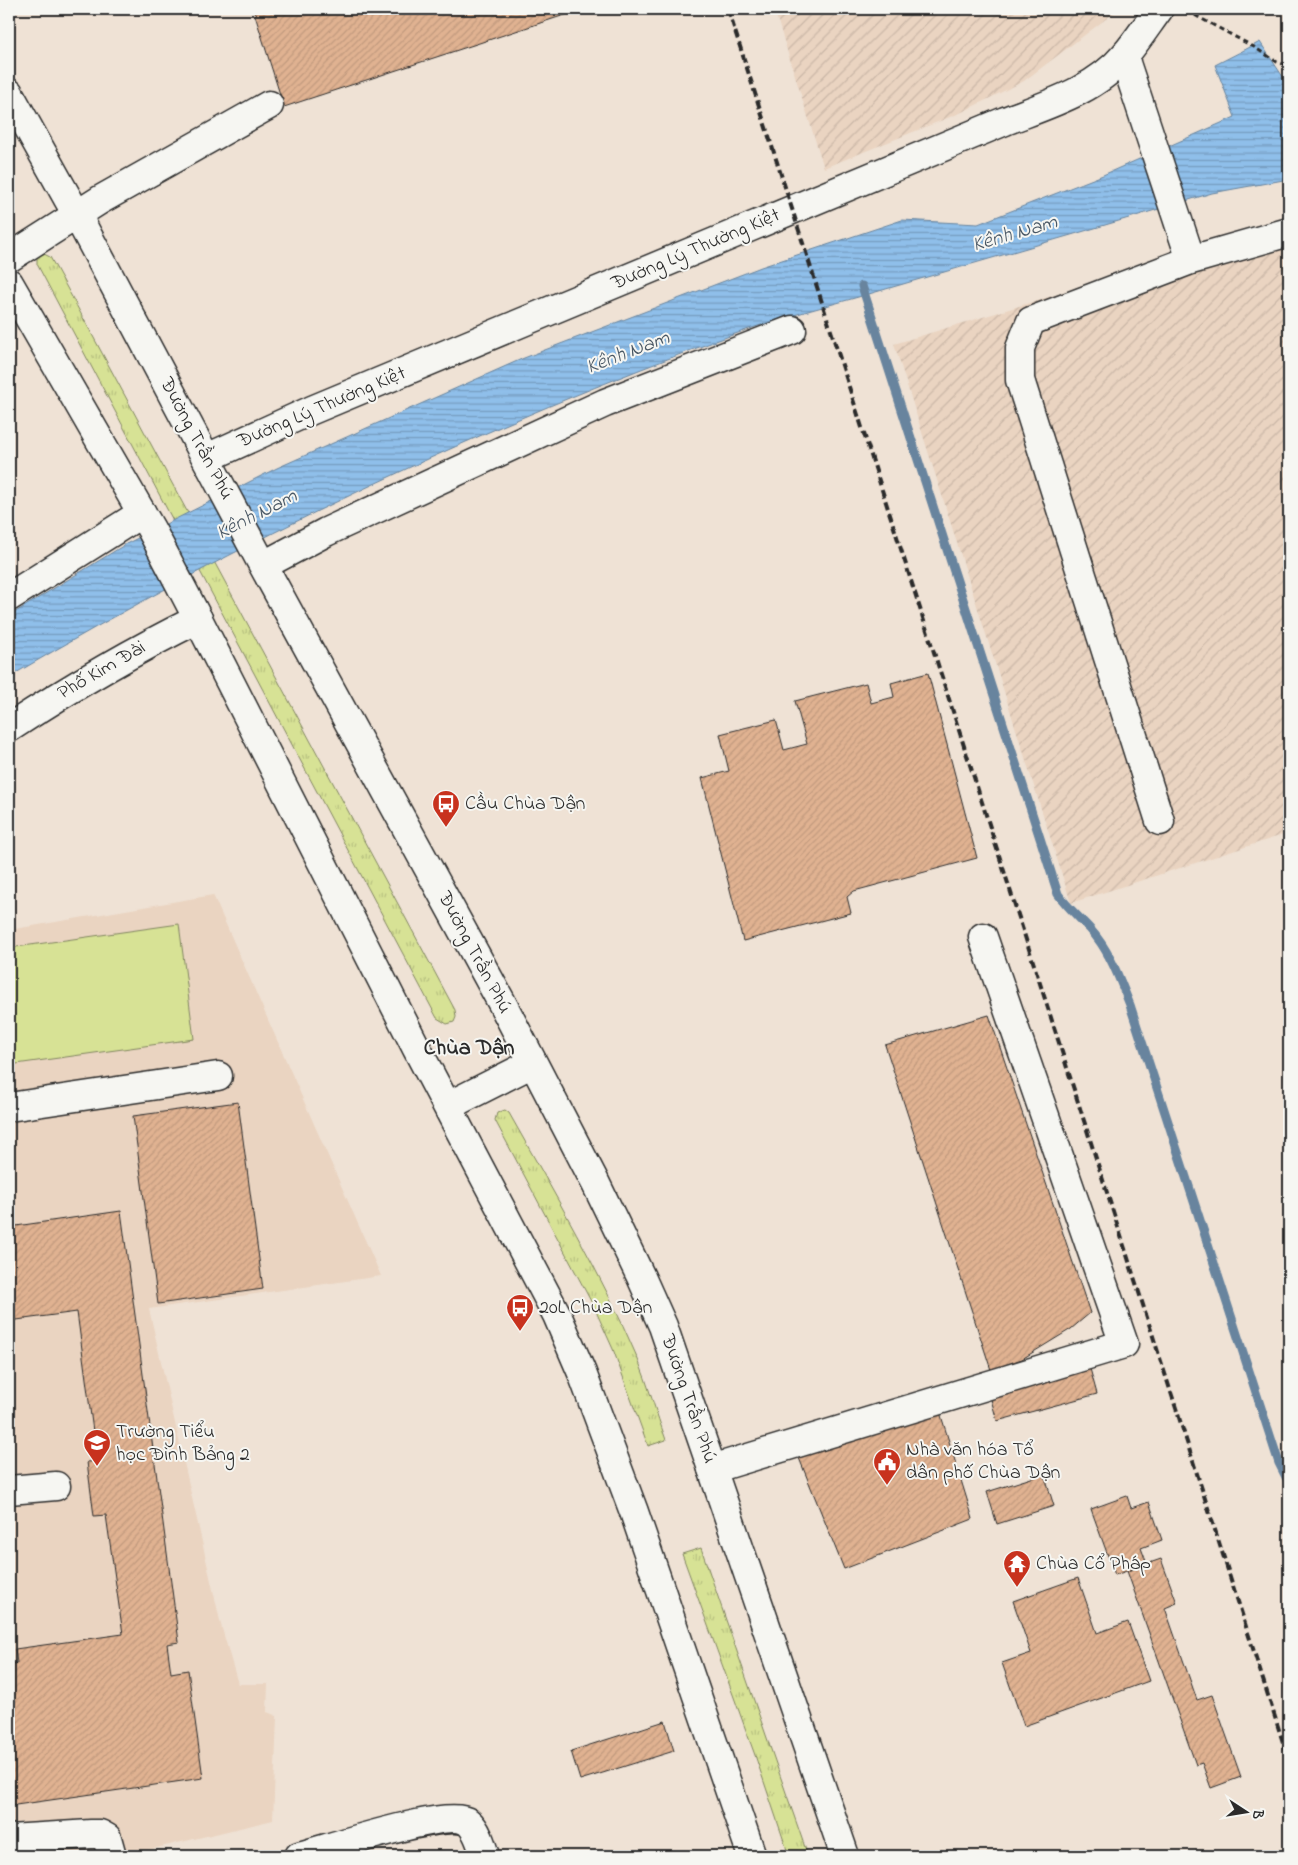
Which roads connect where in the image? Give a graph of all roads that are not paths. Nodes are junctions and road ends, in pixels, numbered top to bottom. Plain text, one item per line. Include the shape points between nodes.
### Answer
1 (1159, 9) edge
2 (1124, 57) junction
3 (9, 93) edge
4 (269, 104) dead end
5 (77, 215) junction
6 (1289, 232) edge
7 (9, 258) edge
8 (1190, 260) junction
9 (9, 283) edge
10 (792, 330) dead end
11 (207, 458) junction
12 (146, 521) junction
13 (261, 561) junction
14 (9, 597) edge
15 (193, 609) junction
16 (9, 728) edge
17 (1160, 821) dead end
18 (983, 936) dead end
19 (533, 1063) junction
20 (218, 1076) dead end
21 (448, 1106) junction
22 (9, 1107) edge
23 (712, 1469) junction
24 (56, 1486) dead end
25 (9, 1490) edge
26 (9, 1839) edge
27 (112, 1856) edge
28 (299, 1856) edge
29 (485, 1856) edge
30 (752, 1856) edge
31 (845, 1856) edge

1 - 2 main road, Đường Lý Thường Kiệt
2 - 8 main road
2 - 11 main road, Đường Lý Thường Kiệt via 1096,80 1066,97 322,406
3 - 5 main road, Đường Trần Phú
4 - 5 main road
5 - 7 main road
5 - 11 main road, Đường Trần Phú
6 - 8 main road
8 - 17 main road via 1031,321 1020,348 1020,380
9 - 12 main road
10 - 13 main road via 605,403
11 - 13 main road, Đường Trần Phú
12 - 14 main road
12 - 15 main road
13 - 19 main road, Đường Trần Phú
15 - 16 main road, Phố Kim Đài via 140,648
15 - 21 main road
18 - 23 main road via 1124,1344
19 - 21 main road
19 - 23 main road, Đường Trần Phú via 652,1301
20 - 22 main road
21 - 30 main road via 552,1306 582,1372 634,1512
23 - 31 main road, Đường Trần Phú
24 - 25 main road
26 - 27 main road via 100,1834 106,1838
28 - 29 main road via 448,1818 467,1822

